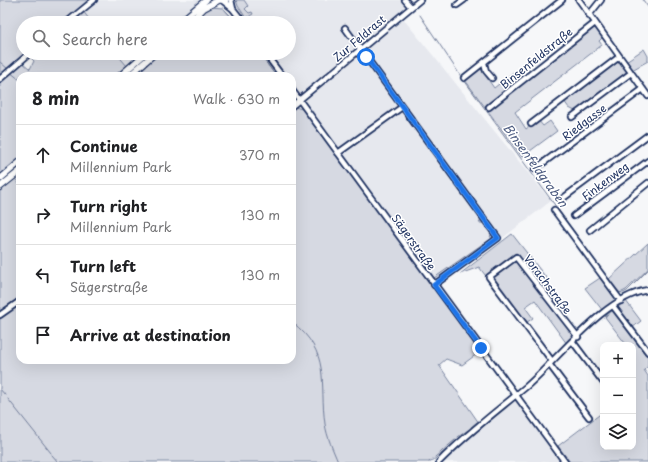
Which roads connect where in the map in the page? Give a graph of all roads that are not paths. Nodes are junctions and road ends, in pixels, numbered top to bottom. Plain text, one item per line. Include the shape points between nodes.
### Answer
1 (94, 0) edge
2 (206, 0) edge
3 (221, 0) edge
4 (231, 0) edge
5 (405, 0) edge
6 (420, 0) edge
7 (464, 0) edge
8 (562, 0) edge
9 (579, 0) edge
10 (601, 0) edge
11 (457, 5) dead end
12 (410, 8) junction
13 (233, 9) junction
14 (590, 15) junction
15 (75, 16) edge
16 (187, 16) edge
17 (196, 16) edge
18 (238, 16) edge
19 (595, 23) junction
20 (345, 28) dead end
21 (360, 50) junction
22 (619, 57) junction
23 (22, 60) edge
24 (138, 60) edge
25 (147, 60) edge
26 (270, 60) edge
27 (484, 62) junction
28 (125, 72) edge
29 (134, 72) edge
30 (279, 72) edge
31 (631, 73) junction
32 (464, 78) dead end
33 (492, 78) dead end
34 (0, 79) edge
35 (643, 89) junction
36 (296, 96) edge
37 (648, 96) edge
38 (299, 100) junction
39 (296, 103) edge
40 (402, 107) junction
41 (489, 107) dead end
42 (572, 118) dead end
43 (531, 124) dead end
44 (648, 135) edge
45 (338, 153) junction
46 (648, 161) edge
47 (16, 165) edge
48 (535, 169) dead end
49 (16, 174) edge
50 (0, 179) edge
51 (648, 183) edge
52 (0, 187) edge
53 (562, 199) dead end
54 (554, 210) dead end
55 (574, 216) dead end
56 (590, 230) dead end
57 (434, 285) junction
58 (648, 290) edge
59 (620, 301) junction
60 (16, 304) edge
61 (613, 306) junction
62 (0, 315) edge
63 (578, 337) junction
64 (573, 342) junction
65 (648, 352) edge
66 (551, 363) junction
67 (600, 378) edge
68 (516, 395) junction
69 (589, 417) dead end
70 (439, 462) edge
71 (565, 462) edge

1 - 15 street
2 - 16 main road
3 - 13 street
3 - 17 main road via 204,8
4 - 13 street
5 - 12 street
6 - 12 street, Zur Feldrast
7 - 11 street
8 - 27 street
9 - 14 street
10 - 14 street
12 - 21 street, Zur Feldrast
13 - 18 street
14 - 19 street
19 - 22 street
19 - 41 street, Binsenfeldstraße
20 - 21 street
21 - 38 street, Zur Feldrast
21 - 40 street
22 - 31 street
22 - 43 street
23 - 34 street
24 - 28 main road
25 - 29 main road
26 - 30 street
27 - 32 street
27 - 33 street via 486,71
31 - 35 street
31 - 42 street
35 - 37 street
35 - 48 street, Riedgasse
36 - 38 street, Sägerstraße
38 - 39 street, Zur Feldrast
38 - 45 street, Sägerstraße
40 - 45 street
40 - 57 street via 498,238
44 - 53 street
45 - 57 street, Sägerstraße
46 - 55 street, Finkenweg
47 - 50 main road
49 - 52 main road
51 - 56 street
54 - 59 street
57 - 68 street, Sägerstraße
58 - 59 street
59 - 61 street
60 - 62 street
61 - 63 street
61 - 65 street
63 - 64 street
63 - 66 street, Vorachstraße via 516,257 489,277
64 - 66 street
64 - 67 street
66 - 68 street
66 - 69 street, Vorachstraße
68 - 70 street via 469,433
68 - 71 street, Sägerstraße

